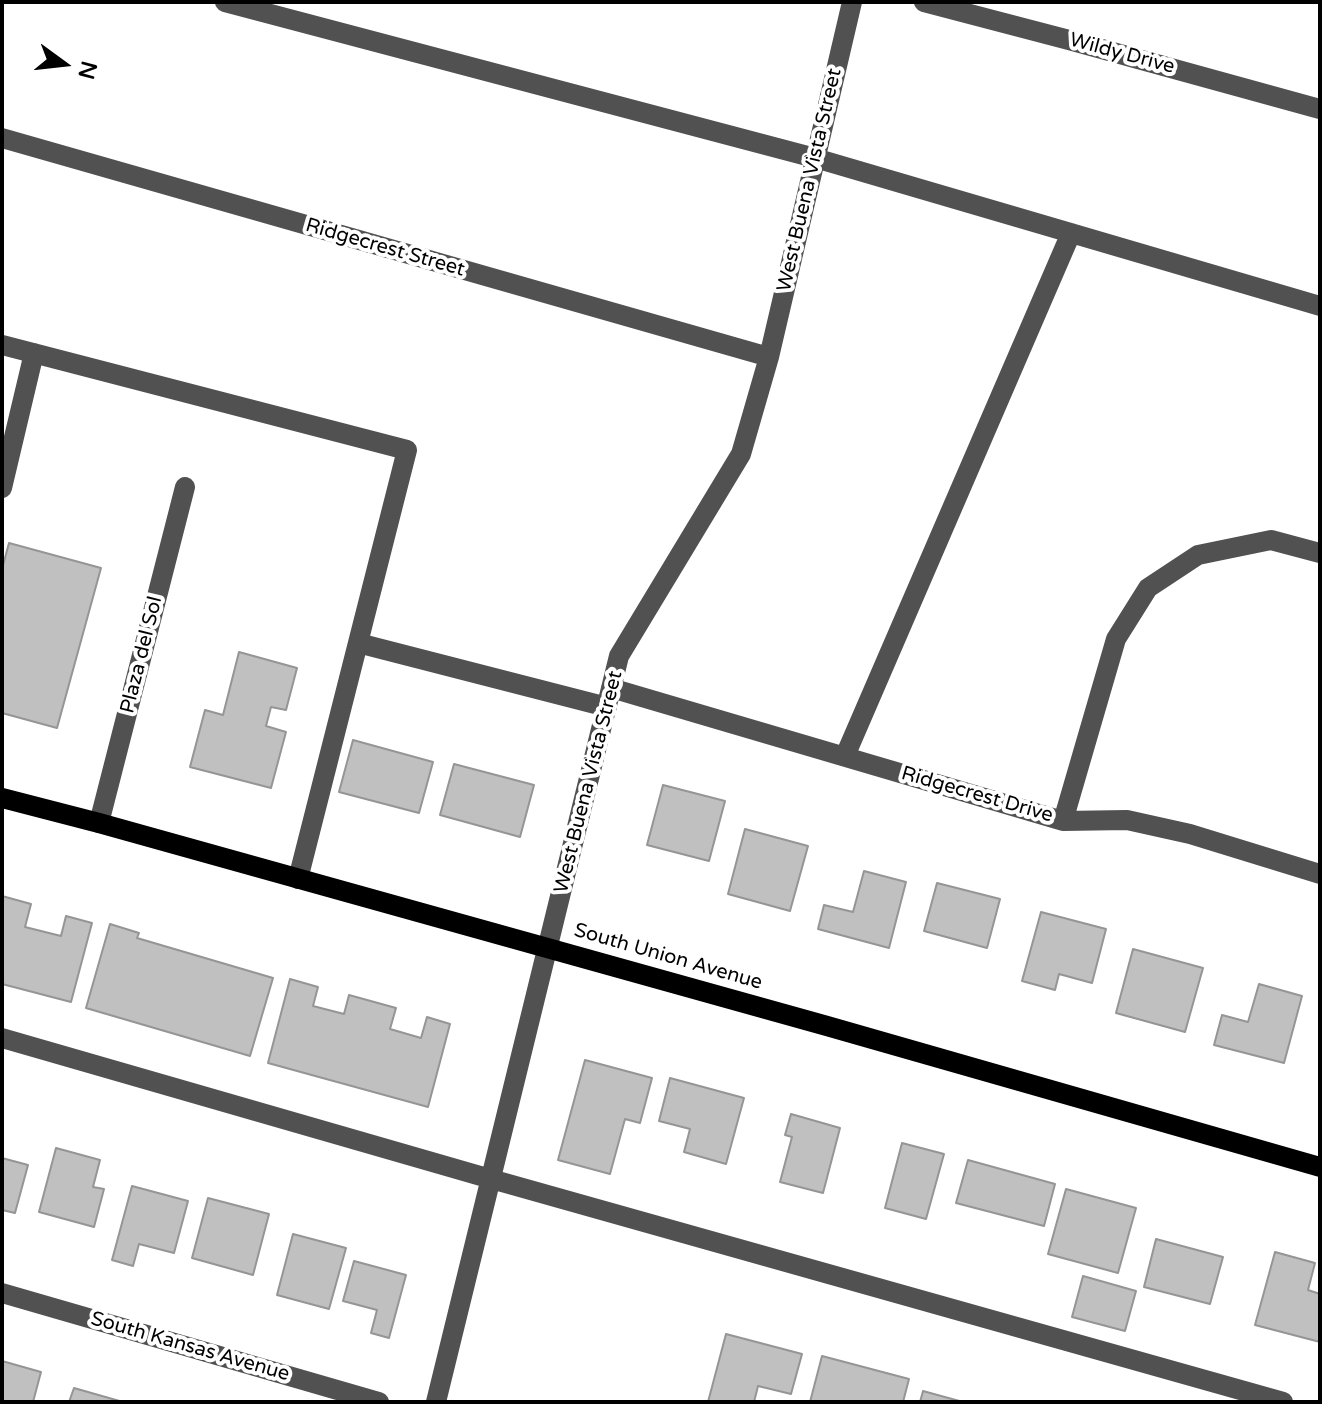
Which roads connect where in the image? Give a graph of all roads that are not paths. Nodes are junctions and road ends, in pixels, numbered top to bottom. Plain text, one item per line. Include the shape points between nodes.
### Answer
1 (225, 2) edge
2 (852, 2) edge
3 (924, 2) edge
4 (1320, 109) edge
5 (2, 138) edge
6 (815, 158) junction
7 (1071, 233) junction
8 (1320, 306) edge
9 (2, 345) edge
10 (34, 353) junction
11 (769, 357) junction
12 (185, 487) dead end
13 (2, 488) edge
14 (1320, 553) edge
15 (358, 643) junction
16 (609, 697) junction
17 (845, 756) junction
18 (2, 798) edge
19 (1063, 821) junction
20 (99, 823) junction
21 (1320, 874) edge
22 (298, 879) junction
23 (548, 949) junction
24 (2, 1038) edge
25 (1320, 1167) edge
26 (491, 1179) junction
27 (2, 1293) edge
28 (379, 1402) edge
29 (436, 1402) edge
30 (1283, 1402) edge

1 - 6 street
2 - 6 street, West Buena Vista Street
3 - 4 street, Wildy Drive
5 - 11 street, Ridgecrest Street
6 - 7 street
6 - 11 street, West Buena Vista Street
7 - 8 street
7 - 17 street
9 - 10 street
10 - 13 street
10 - 15 street via 407,450
11 - 16 street, West Buena Vista Street via 741,454 619,656
12 - 20 street, Plaza del Sol
14 - 19 street, Ridgecrest Drive via 1271,540 1198,555 1148,588 1116,639
15 - 16 street, Ridgecrest Drive
15 - 22 street
16 - 17 street, Ridgecrest Drive
16 - 23 street, West Buena Vista Street
17 - 19 street, Ridgecrest Drive
18 - 20 main road, South Union Avenue
19 - 21 street via 1127,820
20 - 22 main road, South Union Avenue
22 - 23 main road, South Union Avenue
23 - 25 main road, South Union Avenue
23 - 26 street, West Buena Vista Street
24 - 26 street
26 - 29 street, West Buena Vista Street
26 - 30 street
27 - 28 street, South Kansas Avenue

